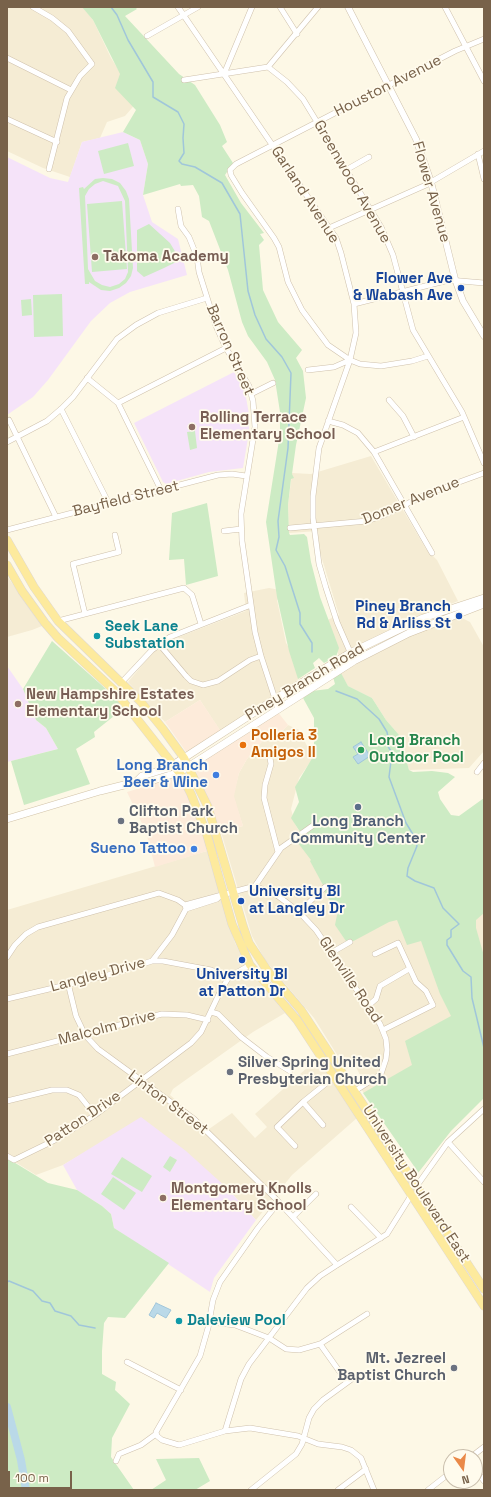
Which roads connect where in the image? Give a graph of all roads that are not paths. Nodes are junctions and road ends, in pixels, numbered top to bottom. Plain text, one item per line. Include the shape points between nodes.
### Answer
1 (33, 7) edge
2 (178, 7) edge
3 (198, 7) edge
4 (252, 7) edge
5 (280, 7) edge
6 (318, 7) edge
7 (348, 7) edge
8 (445, 7) edge
9 (184, 15) junction
10 (298, 34) junction
11 (147, 36) dead end
12 (484, 39) edge
13 (466, 47) junction
14 (7, 58) edge
15 (268, 67) junction
16 (224, 74) junction
17 (184, 80) dead end
18 (484, 81) edge
19 (389, 85) junction
20 (71, 90) junction
21 (7, 119) edge
22 (317, 122) junction
23 (57, 142) junction
24 (273, 145) junction
25 (484, 151) edge
26 (478, 154) junction
27 (369, 157) dead end
28 (49, 169) dead end
29 (346, 170) junction
30 (484, 178) edge
31 (431, 182) junction
32 (178, 209) dead end
33 (370, 210) junction
34 (329, 228) junction
35 (455, 280) junction
36 (484, 283) edge
37 (402, 292) junction
38 (207, 298) junction
39 (354, 304) junction
40 (484, 336) edge
41 (226, 348) junction
42 (428, 356) junction
43 (350, 360) junction
44 (308, 370) dead end
45 (87, 378) junction
46 (273, 383) dead end
47 (251, 394) junction
48 (389, 400) dead end
49 (118, 403) junction
50 (61, 408) junction
51 (464, 418) junction
52 (9, 420) dead end
53 (328, 421) junction
54 (18, 437) junction
55 (414, 437) junction
56 (7, 442) edge
57 (374, 452) junction
58 (484, 463) edge
59 (484, 473) edge
60 (246, 476) junction
61 (161, 490) junction
62 (108, 502) junction
63 (404, 505) junction
64 (56, 517) junction
65 (314, 527) junction
66 (290, 528) dead end
67 (241, 529) junction
68 (7, 530) edge
69 (224, 531) dead end
70 (115, 535) dead end
71 (7, 540) edge
72 (432, 553) dead end
73 (7, 565) edge
74 (484, 598) edge
75 (251, 604) junction
76 (484, 604) edge
77 (470, 606) junction
78 (85, 614) junction
79 (58, 621) junction
80 (201, 624) junction
81 (160, 644) junction
82 (350, 653) junction
83 (261, 656) junction
84 (354, 660) junction
85 (122, 682) junction
86 (274, 699) junction
87 (278, 708) junction
88 (184, 758) junction
89 (270, 758) dead end
90 (484, 763) edge
91 (174, 764) junction
92 (189, 767) junction
93 (180, 772) junction
94 (477, 772) dead end
95 (136, 782) junction
96 (7, 819) edge
97 (315, 824) dead end
98 (278, 852) junction
99 (255, 886) junction
100 (325, 888) dead end
101 (233, 892) junction
102 (222, 895) junction
103 (186, 907) junction
104 (299, 912) junction
105 (350, 942) dead end
106 (9, 949) edge
107 (331, 953) junction
108 (375, 954) dead end
109 (7, 957) edge
110 (152, 961) junction
111 (250, 965) junction
112 (410, 969) junction
113 (229, 977) junction
114 (68, 983) junction
115 (7, 998) edge
116 (369, 1005) junction
117 (211, 1012) junction
118 (208, 1020) junction
119 (383, 1030) junction
120 (85, 1035) junction
121 (7, 1054) edge
122 (290, 1071) dead end
123 (334, 1077) junction
124 (141, 1079) junction
125 (355, 1091) junction
126 (7, 1101) edge
127 (303, 1102) junction
128 (484, 1108) edge
129 (95, 1114) junction
130 (323, 1125) dead end
131 (448, 1142) junction
132 (295, 1146) dead end
133 (7, 1156) edge
134 (484, 1182) edge
135 (417, 1186) junction
136 (316, 1194) dead end
137 (411, 1195) junction
138 (277, 1200) junction
139 (351, 1207) dead end
140 (293, 1217) junction
141 (381, 1238) junction
142 (337, 1265) junction
143 (484, 1288) edge
144 (208, 1298) dead end
145 (213, 1300) junction
146 (484, 1306) edge
147 (367, 1314) dead end
148 (210, 1322) junction
149 (269, 1338) junction
150 (320, 1344) junction
151 (127, 1362) dead end
152 (356, 1376) dead end
153 (347, 1382) junction
154 (181, 1390) junction
155 (225, 1431) junction
156 (156, 1434) junction
157 (303, 1439) junction
158 (116, 1462) dead end
159 (366, 1469) junction
160 (443, 1478) edge
161 (251, 1490) edge
162 (338, 1490) edge
163 (374, 1490) edge
164 (428, 1490) edge

1 - 20 street via 68,31 92,64
2 - 9 street, Garland Avenue
3 - 9 street
4 - 16 street
5 - 10 street
6 - 10 street
7 - 19 street, Flower Avenue
8 - 13 street
9 - 11 street
9 - 16 street, Garland Avenue
10 - 15 street
12 - 13 street, Houston Avenue
13 - 18 street
13 - 19 street, Houston Avenue
14 - 20 street
15 - 16 street
15 - 22 street, Greenwood Avenue via 297,91
16 - 17 street
16 - 24 street, Garland Avenue
19 - 22 street, Houston Avenue
19 - 31 street, Flower Avenue via 416,139
20 - 23 street via 64,108
21 - 23 street
22 - 24 street, Houston Avenue
22 - 29 street, Greenwood Avenue
23 - 28 street
24 - 34 street, Garland Avenue
24 - 43 street, Houston Avenue via 236,164 230,170 231,175 279,247 288,282 302,310 328,345
25 - 26 street
26 - 30 street
26 - 31 street
27 - 29 street
29 - 33 street, Greenwood Avenue
31 - 33 street
31 - 35 street, Flower Avenue
32 - 38 street, Barron Street via 181,226 189,237 197,257
33 - 34 street
33 - 37 street, Greenwood Avenue via 390,246
34 - 39 street, Garland Avenue via 341,252
35 - 36 street
35 - 37 street
35 - 40 street, Flower Avenue via 463,301
37 - 39 street
37 - 42 street, Greenwood Avenue via 413,330
38 - 41 street, Barron Street
38 - 45 street via 158,314 136,325 117,339
39 - 43 street, Garland Avenue via 356,333
41 - 47 street, Barron Street
41 - 49 street
42 - 43 street via 381,366 360,364
42 - 51 street, Greenwood Avenue
43 - 44 street via 334,367
43 - 53 street, Garland Avenue
45 - 49 street
45 - 50 street
46 - 47 street
47 - 60 street, Barron Street via 255,427
48 - 55 street via 403,416
49 - 61 street
50 - 54 street via 47,421
50 - 62 street
51 - 55 street
51 - 58 street, Greenwood Avenue
52 - 54 street
53 - 57 street via 353,429
53 - 65 street, Garland Avenue via 317,459 313,496
54 - 56 street
54 - 64 street
55 - 57 street
57 - 63 street
59 - 63 street, Domer Avenue
60 - 61 street, Bayfield Street via 218,475
60 - 67 street, Barron Street
61 - 62 street, Bayfield Street
62 - 64 street, Bayfield Street
63 - 65 street, Domer Avenue via 367,521
63 - 72 street
64 - 68 street, Bayfield Street
65 - 66 street, Domer Avenue
65 - 82 street, Garland Avenue via 318,564
67 - 69 street
67 - 75 street, Barron Street
70 - 78 street via 118,552 73,564
71 - 79 main road, University Boulevard East via 31,582
73 - 91 main road, University Boulevard East via 22,591 51,630 115,691
74 - 77 main road, Piney Branch Road
75 - 80 street
75 - 83 street, Barron Street
76 - 77 main road, Piney Branch Road
77 - 82 main road, Piney Branch Road via 406,626
77 - 84 main road, Piney Branch Road
78 - 79 street
78 - 80 street via 179,589 188,590 192,595
79 - 85 main road, University Boulevard East
80 - 81 street
81 - 83 street via 191,681 203,685 218,681 250,660
81 - 85 street
82 - 84 street, Garland Avenue
82 - 86 main road, Piney Branch Road
83 - 86 street, Barron Street
84 - 87 main road, Piney Branch Road
85 - 88 main road, University Boulevard East via 164,729
86 - 87 street, Barron Street
86 - 88 main road, Piney Branch Road
87 - 92 main road, Piney Branch Road
88 - 91 main road, Piney Branch Road
88 - 92 main road, University Boulevard East
89 - 98 street via 272,764 265,785 264,798
90 - 94 street
91 - 93 main road, University Boulevard East
91 - 95 main road, Piney Branch Road via 142,776
92 - 93 main road, Piney Branch Road
92 - 101 main road, University Boulevard East via 208,807
93 - 95 main road, Piney Branch Road via 144,783
93 - 102 main road, University Boulevard East via 207,835
95 - 96 main road, Piney Branch Road
97 - 98 street
98 - 99 street
99 - 101 street
99 - 104 street, Glenville Road via 278,896
100 - 104 street
101 - 102 street
101 - 125 main road, University Boulevard East via 243,926 259,959 301,1010
102 - 103 street
102 - 111 main road, University Boulevard East via 237,938
103 - 106 street via 159,893 38,927
103 - 110 street, Langley Drive via 172,935
104 - 107 street, Glenville Road via 316,930
105 - 107 street
106 - 109 street
107 - 116 street, Glenville Road
108 - 112 street via 398,944
110 - 113 street via 211,970
110 - 114 street, Langley Drive via 108,975
111 - 113 street
111 - 123 main road, University Boulevard East via 297,1020
112 - 116 street via 380,986 376,999
112 - 119 street via 433,1005
113 - 117 street, Patton Drive
114 - 115 street, Langley Drive
114 - 120 street, Linton Street via 76,1016
116 - 119 street, Glenville Road
117 - 118 street, Patton Drive
117 - 122 street via 218,1014 241,1037
118 - 120 street, Malcolm Drive via 187,1015 162,1014
118 - 124 street, Patton Drive via 191,1043
119 - 125 street, Glenville Road via 386,1055 381,1074
120 - 121 street, Malcolm Drive
120 - 124 street, Linton Street via 109,1059
123 - 127 street
123 - 137 main road, University Boulevard East
124 - 129 street, Patton Drive
124 - 138 street, Linton Street via 194,1119
125 - 135 main road, University Boulevard East
126 - 129 street via 52,1090 67,1090 79,1095
127 - 130 street
127 - 132 street via 276,1127
128 - 131 street
129 - 133 street, Patton Drive via 44,1146 14,1160
131 - 134 street
131 - 135 street
135 - 137 street
135 - 143 main road, University Boulevard East
136 - 140 street
137 - 141 street via 395,1223
137 - 146 main road, University Boulevard East
138 - 140 street, Linton Street
138 - 145 street via 274,1208 220,1282
139 - 141 street
140 - 142 street, Linton Street
141 - 142 street
142 - 149 street via 307,1288
144 - 145 street
145 - 148 street
147 - 150 street
148 - 149 street via 235,1325
148 - 154 street via 200,1356
149 - 150 street via 286,1349 299,1350
149 - 155 street via 241,1379
150 - 153 street
151 - 154 street
152 - 153 street
153 - 157 street via 314,1409 308,1418
154 - 156 street
155 - 156 street via 179,1445 162,1440
155 - 157 street via 250,1428
156 - 158 street via 140,1445 119,1454
157 - 159 street via 351,1450 361,1458
157 - 161 street via 291,1459
159 - 162 street
159 - 163 street
160 - 164 street

